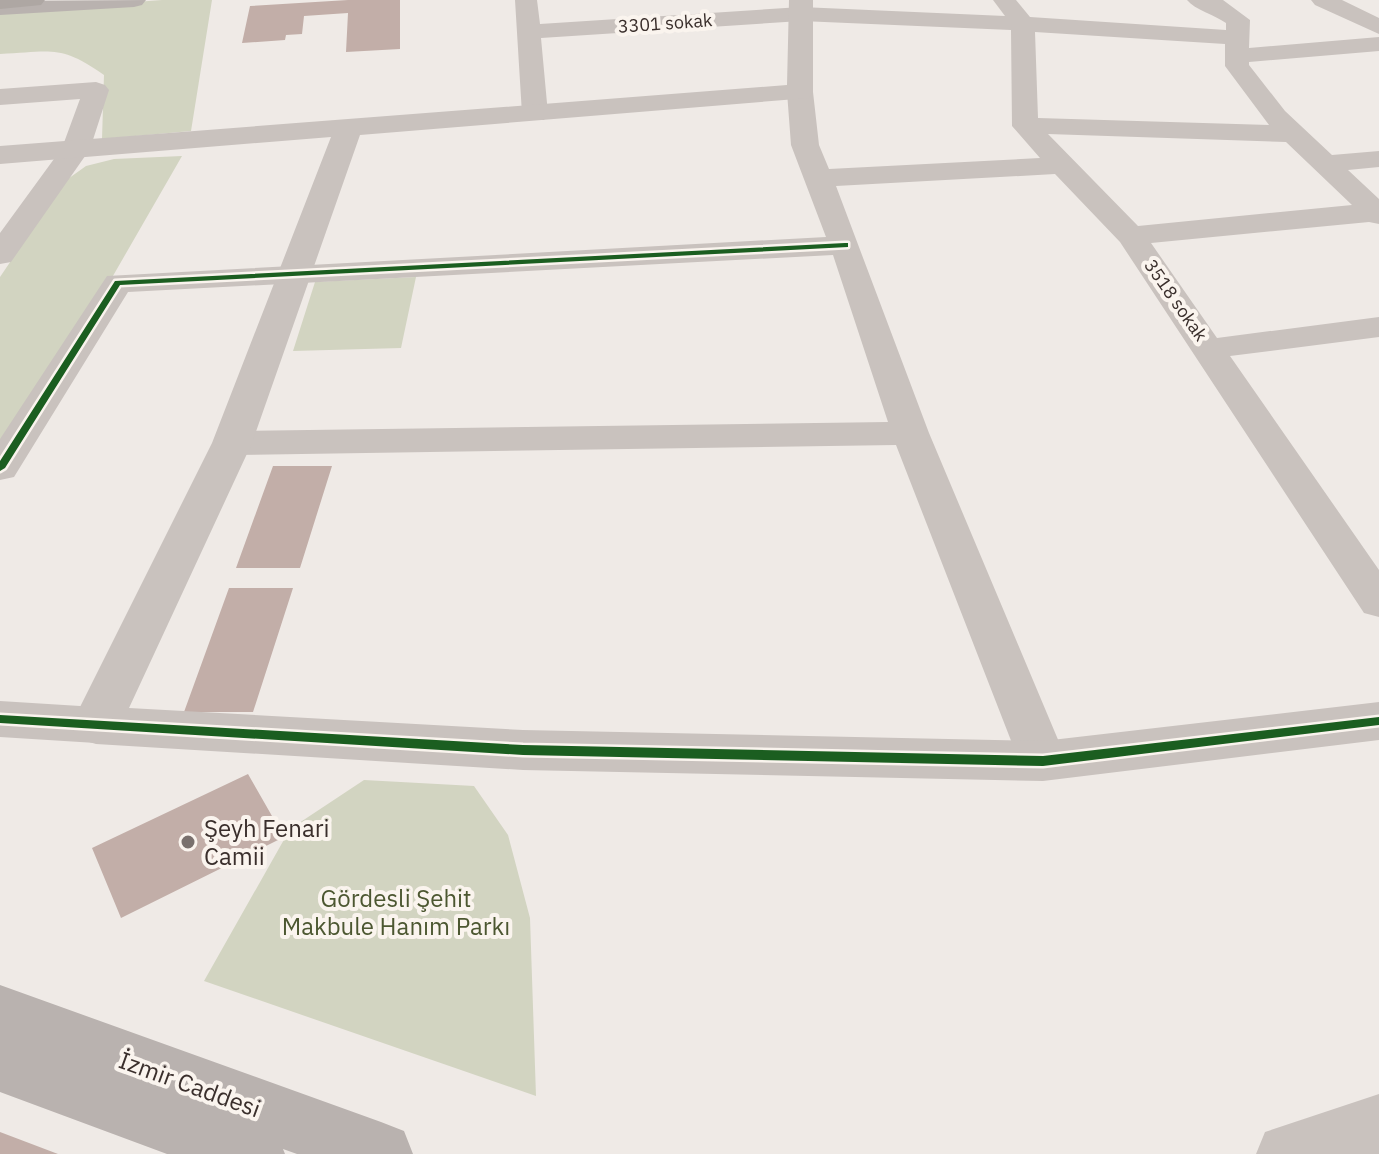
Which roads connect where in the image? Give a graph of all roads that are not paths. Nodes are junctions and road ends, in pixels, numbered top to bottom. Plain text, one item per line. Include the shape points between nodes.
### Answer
1 (33, 0) edge
2 (134, 0) edge
3 (526, 0) edge
4 (1198, 0) edge
5 (1323, 0) edge
6 (0, 2) edge
7 (801, 7) edge
8 (0, 8) edge
9 (1013, 12) edge
10 (1379, 27) edge
11 (529, 32) junction
12 (1379, 44) edge
13 (1237, 47) junction
14 (800, 92) junction
15 (0, 97) edge
16 (535, 114) junction
17 (1025, 126) junction
18 (348, 130) junction
19 (1295, 134) junction
20 (76, 149) junction
21 (0, 155) edge
22 (1379, 159) edge
23 (1326, 164) junction
24 (1062, 165) junction
25 (818, 178) junction
26 (1377, 213) edge
27 (1131, 236) junction
28 (845, 245) junction
29 (0, 255) edge
30 (294, 275) junction
31 (1379, 327) edge
32 (1209, 349) junction
33 (910, 433) junction
34 (232, 443) junction
35 (0, 468) edge
36 (1379, 602) edge
37 (0, 719) edge
38 (1379, 721) edge
39 (96, 725) junction
40 (1043, 761) junction
41 (0, 1013) edge
42 (0, 1062) edge
43 (1379, 1124) edge
44 (253, 1154) edge
45 (381, 1154) edge
46 (1287, 1154) edge

1 - 6 main road
2 - 8 main road
3 - 11 street
4 - 13 street via 1238,20
5 - 10 street
7 - 9 street, 3301 sokak
7 - 11 street, 3301 sokak
7 - 14 street
9 - 13 street, 3301 sokak
9 - 17 street
11 - 16 street
12 - 13 street, 3301 sokak
13 - 19 street via 1237,66
14 - 16 street
14 - 25 street via 805,145
15 - 20 street via 96,90
16 - 18 street
17 - 19 street
17 - 24 street, 3518 sokak
18 - 20 street
18 - 30 street
19 - 23 street
20 - 21 street
20 - 29 street
22 - 23 street
23 - 26 street
24 - 25 street
24 - 27 street, 3518 sokak
25 - 28 street
26 - 27 street
27 - 32 street, 3518 sokak
28 - 30 street
28 - 33 street
30 - 34 street
30 - 35 street via 118,283
31 - 32 street
32 - 36 street, 3518 sokak
33 - 34 street
33 - 40 street
34 - 39 street
37 - 39 street
38 - 40 street
39 - 40 street via 523,750
41 - 45 main road, İzmir Caddesi
42 - 44 main road, İzmir Caddesi
43 - 46 street

